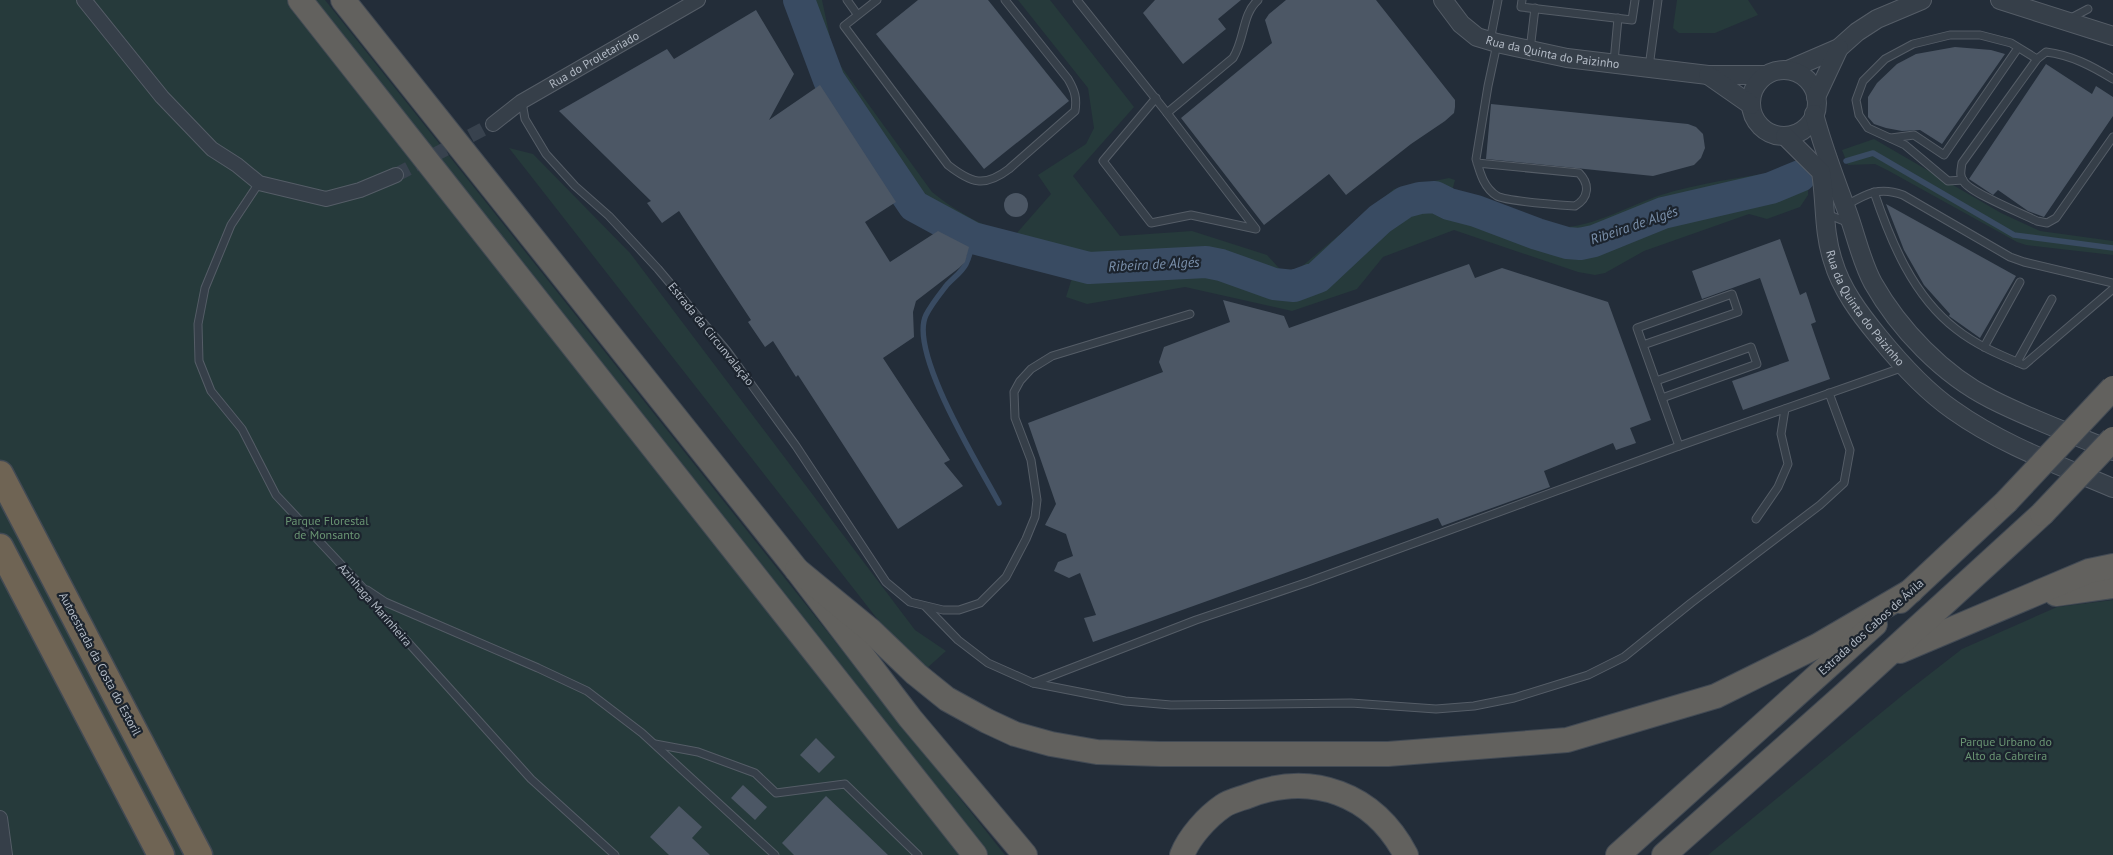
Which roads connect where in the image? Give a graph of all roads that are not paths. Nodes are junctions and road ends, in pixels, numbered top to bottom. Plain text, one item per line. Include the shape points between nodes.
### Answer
1 (84, 0) edge
2 (300, 0) edge
3 (343, 0) edge
4 (698, 0) edge
5 (847, 0) edge
6 (877, 0) edge
7 (1004, 0) edge
8 (1077, 0) edge
9 (1258, 0) edge
10 (1443, 0) edge
11 (1498, 0) edge
12 (1522, 0) edge
13 (1635, 0) edge
14 (1658, 0) edge
15 (1922, 0) edge
16 (2000, 0) edge
17 (1535, 8) junction
18 (2088, 9) dead end
19 (857, 14) junction
20 (1618, 18) junction
21 (2066, 21) junction
22 (2113, 36) edge
23 (1493, 42) junction
24 (1839, 48) junction
25 (2018, 48) junction
26 (1530, 51) junction
27 (2037, 59) junction
28 (1614, 64) junction
29 (1649, 68) junction
30 (1788, 70) junction
31 (1708, 75) junction
32 (1766, 75) junction
33 (2113, 79) edge
34 (1816, 97) junction
35 (1156, 98) junction
36 (522, 102) junction
37 (1751, 105) junction
38 (1167, 113) junction
39 (1814, 114) junction
40 (493, 124) tunnel mouth
41 (1785, 136) junction
42 (2113, 137) edge
43 (1890, 138) junction
44 (1477, 163) junction
45 (396, 175) tunnel mouth
46 (1963, 180) junction
47 (259, 183) junction
48 (1874, 192) junction
49 (1845, 206) junction
50 (1825, 213) junction
51 (1852, 224) junction
52 (2020, 282) dead end
53 (2113, 283) edge
54 (2113, 289) edge
55 (2052, 299) dead end
56 (1190, 314) dead end
57 (1643, 345) junction
58 (1984, 347) junction
59 (2017, 362) junction
60 (1904, 367) junction
61 (1656, 381) junction
62 (2113, 388) edge
63 (1829, 393) junction
64 (1662, 398) junction
65 (1785, 409) junction
66 (2113, 439) edge
67 (1679, 446) junction
68 (2113, 451) edge
69 (0, 474) edge
70 (2113, 488) edge
71 (1756, 520) dead end
72 (0, 547) edge
73 (2113, 566) edge
74 (797, 570) junction
75 (2113, 586) edge
76 (364, 589) junction
77 (1911, 591) junction
78 (2030, 598) junction
79 (926, 607) junction
80 (1885, 658) junction
81 (1033, 683) junction
82 (655, 744) junction
83 (0, 818) edge
84 (5, 855) edge
85 (161, 855) edge
86 (199, 855) edge
87 (615, 855) edge
88 (775, 855) edge
89 (918, 855) edge
90 (975, 855) edge
91 (1025, 855) edge
92 (1182, 855) edge
93 (1406, 855) edge
94 (1618, 855) edge
95 (1664, 855) edge

1 - 47 street via 162,97 212,150
2 - 90 highway
3 - 74 highway
4 - 36 street, Rua do Proletariado
5 - 19 lane
6 - 19 lane
7 - 19 lane via 1068,79 1076,101 1075,111 1009,170 986,182 972,181 948,165 844,26
8 - 35 lane
9 - 38 lane via 1249,11 1240,46 1233,58
10 - 23 street, Rua da Quinta do Paizinho via 1461,24 1477,37
11 - 23 lane
12 - 17 lane via 1521,7
13 - 20 lane via 1632,20
14 - 29 lane
15 - 24 street via 1877,18
16 - 21 street
17 - 20 lane
17 - 26 lane
18 - 21 lane
20 - 28 lane
21 - 22 street
23 - 26 street, Rua da Quinta do Paizinho
23 - 44 lane
24 - 30 street
24 - 34 street
25 - 27 lane
25 - 43 lane via 1944,155 1914,134
25 - 43 lane via 2011,43 1980,36 1950,35 1913,44 1885,59 1863,81 1856,100 1859,115 1868,128
26 - 28 street, Rua da Quinta do Paizinho
27 - 33 lane via 2046,52 2065,55
27 - 46 lane via 1962,163 1960,175
28 - 29 street, Rua da Quinta do Paizinho
29 - 31 street, Rua da Quinta do Paizinho
30 - 32 street
30 - 34 street via 1811,84
31 - 32 street, Rua da Quinta do Paizinho
31 - 37 street, Rua da Quinta do Paizinho
32 - 37 street via 1754,88
34 - 39 street
35 - 38 lane
35 - 38 lane via 1103,161 1151,223 1191,215 1256,229
36 - 40 street, Rua do Proletariado
36 - 79 lane, Estrada da Circunvalação via 525,120 546,154 621,229 727,351 796,446 886,582 910,602
37 - 41 street via 1754,117 1762,127 1773,134
39 - 41 street via 1798,133
39 - 49 street, Rua da Quinta do Paizinho via 1821,143
41 - 50 street, Rua da Quinta do Paizinho via 1821,172
42 - 46 lane via 2056,218 2047,223 1980,194
43 - 46 lane via 1905,145 1948,181
44 - 44 lane via 1488,188 1498,196 1575,206 1587,192 1587,185 1579,173
45 - 47 street via 360,190 326,199
47 - 76 lane, Azinhaga Marinheira via 231,225 205,288 198,324 199,361 211,391 242,429 276,495
48 - 49 lane
48 - 53 lane via 1890,190 1903,195 2010,257
48 - 58 lane via 1903,264 1931,305 1956,329
49 - 51 street, Rua da Quinta do Paizinho
50 - 51 lane
50 - 60 street, Rua da Quinta do Paizinho via 1826,240 1844,288 1873,331
51 - 68 street, Rua da Quinta do Paizinho via 1873,283 1903,326 1933,357 1990,399
52 - 58 lane
54 - 59 lane via 2024,365
55 - 59 lane
56 - 79 lane via 1052,356 1020,381 1014,392 1015,418 1031,460 1037,500 1035,517 1026,539 1006,577 980,603 959,610
57 - 57 lane via 1637,328 1732,294 1738,312
57 - 61 lane
58 - 59 lane
60 - 63 lane
60 - 70 street, Rua da Quinta do Paizinho via 1952,410 2006,442
61 - 64 lane
61 - 64 lane via 1751,347 1757,364
62 - 77 highway, Estrada dos Cabos de Ávila, bridge via 2006,502
63 - 65 lane
63 - 81 lane via 1850,450 1844,482 1624,657 1588,674 1514,698 1436,709 1351,703 1172,705 1125,701
64 - 67 lane
65 - 67 lane
65 - 71 lane via 1781,434 1788,464 1778,487
66 - 80 highway, bridge via 2042,514
67 - 81 lane via 1196,620
69 - 86 highway, Autoestrada da Costa do Estoril
72 - 85 highway
73 - 78 highway via 2088,571
74 - 77 highway via 947,699 987,722 1051,744 1097,752 1160,754 1388,754 1567,740 1716,696 1817,646
74 - 91 highway via 910,718
75 - 78 highway
76 - 82 lane via 385,602 587,691
76 - 87 lane, Azinhaga Marinheira via 378,610 532,779
77 - 94 highway, Estrada dos Cabos de Ávila
78 - 80 highway
79 - 81 lane via 958,640 988,663
80 - 95 highway
82 - 88 lane
82 - 89 lane via 698,752 755,773 776,793 845,784
83 - 84 street
92 - 93 highway via 1202,825 1224,805 1260,791 1295,785 1322,788 1350,798 1372,812 1392,831

